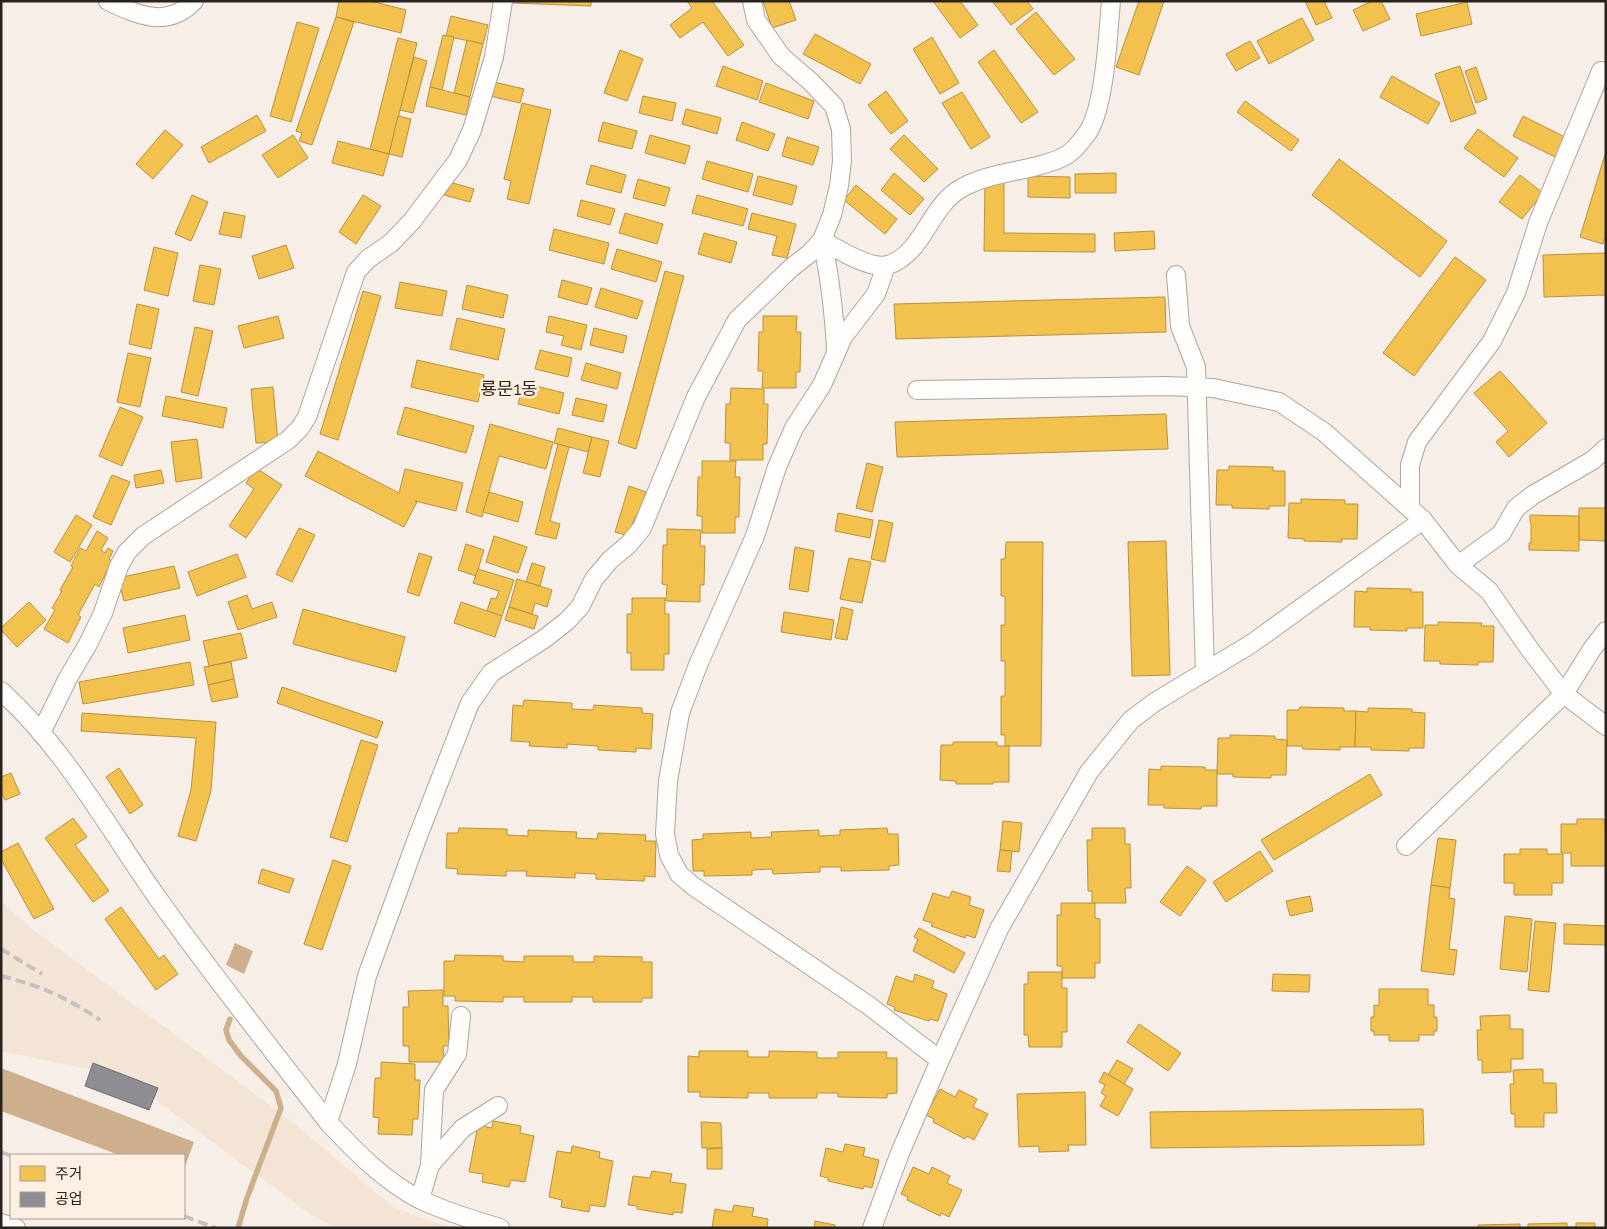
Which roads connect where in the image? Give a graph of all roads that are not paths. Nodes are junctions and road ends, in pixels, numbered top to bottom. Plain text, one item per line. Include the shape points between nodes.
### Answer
1 (108, 1) edge
2 (194, 1) edge
3 (502, 1) edge
4 (752, 1) edge
5 (1111, 1) edge
6 (1601, 71) dead end
7 (822, 240) junction
8 (886, 266) junction
9 (1176, 275) dead end
10 (836, 352) junction
11 (1198, 387) junction
12 (917, 390) dead end
13 (1606, 448) edge
14 (1416, 514) junction
15 (1458, 565) junction
16 (1606, 631) edge
17 (1205, 672) junction
18 (1, 691) edge
19 (1564, 694) junction
20 (1606, 726) edge
21 (41, 733) junction
22 (1406, 846) dead end
23 (461, 1016) dead end
24 (940, 1060) junction
25 (498, 1106) dead end
26 (328, 1122) junction
27 (430, 1165) junction
28 (420, 1199) junction
29 (1, 1223) edge
30 (16, 1228) edge
31 (500, 1228) edge
32 (872, 1228) edge

1 - 2 street via 149,17 167,18 183,11
3 - 21 street via 494,57 472,130 458,160 412,221 356,272 308,417 288,440 144,536 128,552 119,566 88,644
4 - 7 street via 756,20 781,56 834,106 841,129 839,186
5 - 8 street via 1096,114 1088,132 1066,156 980,179 958,190 902,259
6 - 14 street via 1538,223 1516,293 1492,341 1417,442 1410,465
7 - 8 street via 866,263
7 - 10 street via 834,310
7 - 26 street via 737,320 696,397 642,528 594,579 580,607 567,621 492,673 470,703 368,976 347,1064
8 - 10 street via 876,294 843,337
9 - 11 street via 1180,326 1196,367
10 - 24 street via 822,385 791,436 777,467 755,536 680,713 668,781 665,834 669,855 679,874 868,1005
11 - 12 street
11 - 14 street via 1279,402 1324,432
11 - 17 street
13 - 15 street via 1593,460 1516,508 1501,534
14 - 15 street
14 - 17 street via 1251,644
15 - 19 street via 1489,591
16 - 19 street
17 - 24 street via 1131,720 1089,772 999,929
18 - 21 street
19 - 20 street
19 - 22 street
21 - 26 street via 76,778 183,934
23 - 27 street via 457,1054 434,1090
24 - 32 street
25 - 27 street via 464,1128
26 - 28 street via 352,1148 389,1179
27 - 28 street
28 - 31 street
29 - 30 street

